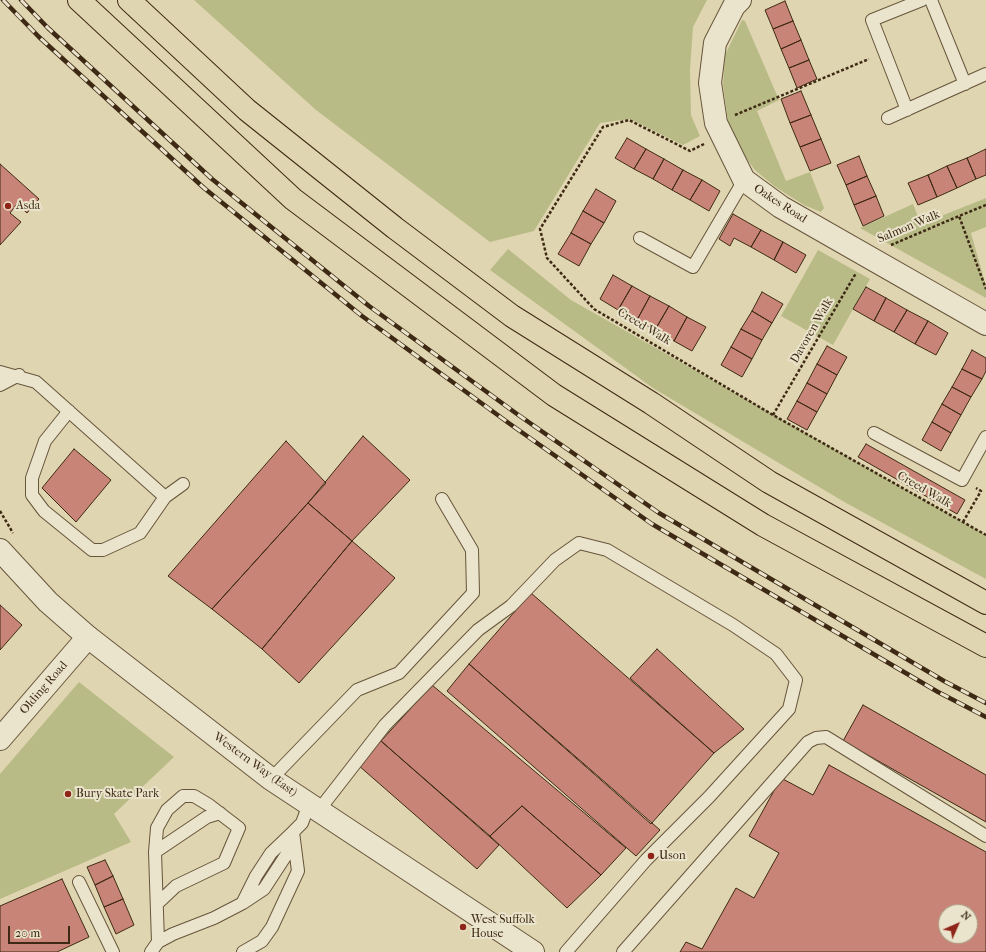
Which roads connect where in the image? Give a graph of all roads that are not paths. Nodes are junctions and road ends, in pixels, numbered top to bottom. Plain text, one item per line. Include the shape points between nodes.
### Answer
1 (79, 0) edge
2 (129, 0) edge
3 (740, 0) edge
4 (922, 0) edge
5 (931, 0) edge
6 (986, 74) edge
7 (965, 84) junction
8 (907, 110) junction
9 (888, 118) dead end
10 (744, 180) junction
11 (640, 238) dead end
12 (986, 324) edge
13 (0, 372) edge
14 (18, 376) junction
15 (0, 385) edge
16 (69, 411) junction
17 (874, 433) dead end
18 (986, 437) edge
19 (183, 484) dead end
20 (165, 497) junction
21 (442, 499) dead end
22 (8, 545) edge
23 (986, 603) edge
24 (88, 637) junction
25 (986, 646) edge
26 (0, 739) edge
27 (271, 779) junction
28 (314, 807) junction
29 (220, 813) junction
30 (986, 836) edge
31 (294, 838) junction
32 (155, 852) junction
33 (79, 882) dead end
34 (158, 903) junction
35 (155, 947) edge
36 (113, 952) edge
37 (243, 952) edge
38 (533, 952) edge
39 (566, 952) edge
40 (623, 952) edge

1 - 25 highway via 293,199 554,395 763,525
2 - 23 highway via 248,110 395,228 512,316 651,402 769,482
3 - 10 street, Oakes Road via 734,6 715,43 710,83 719,129
4 - 8 lane via 872,20
5 - 7 lane
6 - 7 lane
7 - 8 lane
8 - 9 lane
10 - 11 lane via 693,267
10 - 12 street, Oakes Road via 781,207
13 - 14 lane
14 - 15 lane
14 - 16 lane via 36,382
16 - 20 lane
16 - 20 lane via 45,441 32,478 32,495 44,511 92,550 103,550 140,533
17 - 18 lane via 962,480
19 - 20 lane
21 - 27 lane via 472,550 473,593 399,673 357,690
22 - 24 street, Western Way (East) via 48,602
24 - 26 street, Olding Road
24 - 27 street, Western Way (East)
27 - 28 street, Western Way (East)
28 - 31 lane
28 - 38 street, Western Way (East)
28 - 39 lane via 385,725 478,630 511,606 555,560 579,543 607,550 733,625 776,654 796,680 789,708 710,797 646,860
29 - 32 lane via 207,817
29 - 32 lane via 194,796 183,796 166,810 157,828
29 - 34 lane via 239,828 224,863 176,886
30 - 40 lane via 826,737 816,738 808,742
31 - 35 lane via 271,854 256,876 243,903 173,934
31 - 37 lane via 298,871 272,927 262,941
32 - 34 lane
33 - 36 lane
34 - 35 lane

